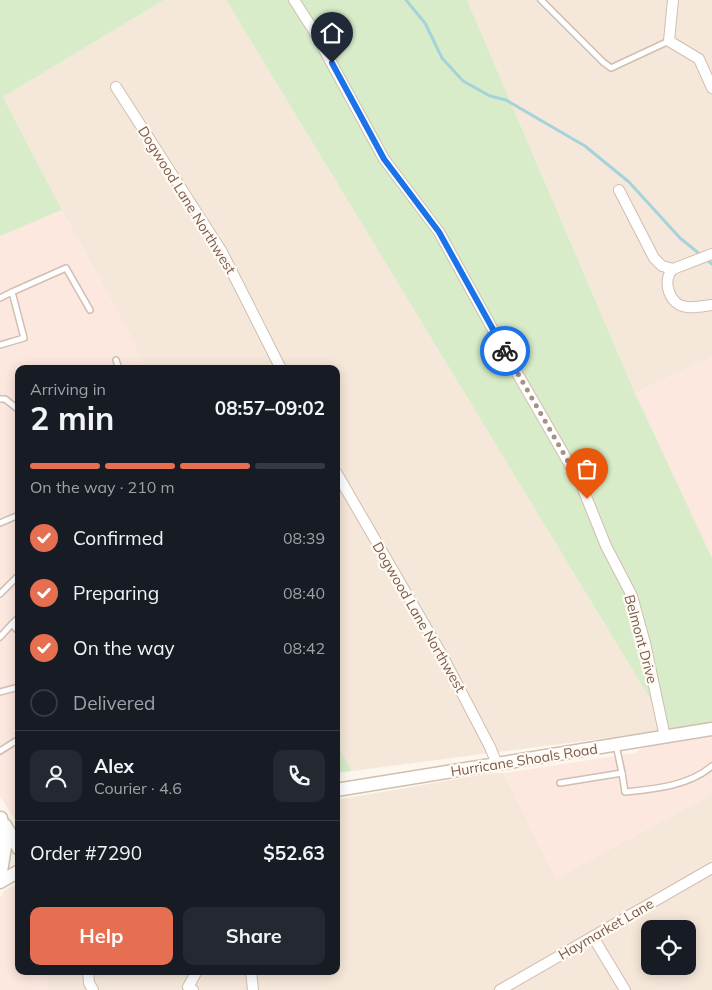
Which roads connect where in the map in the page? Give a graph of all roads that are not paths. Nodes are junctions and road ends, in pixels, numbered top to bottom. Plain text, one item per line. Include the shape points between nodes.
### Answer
1 (294, 0) edge
2 (541, 0) edge
3 (673, 0) edge
4 (669, 41) junction
5 (116, 87) dead end
6 (712, 88) edge
7 (619, 190) dead end
8 (712, 254) edge
9 (673, 269) junction
10 (12, 292) junction
11 (0, 298) edge
12 (712, 305) edge
13 (90, 310) dead end
14 (0, 345) edge
15 (116, 360) dead end
16 (118, 365) edge
17 (278, 365) edge
18 (0, 399) edge
19 (15, 407) edge
20 (340, 479) edge
21 (15, 517) edge
22 (0, 523) edge
23 (15, 579) edge
24 (0, 594) edge
25 (15, 621) edge
26 (12, 624) junction
27 (15, 627) edge
28 (0, 637) edge
29 (15, 689) edge
30 (0, 692) edge
31 (712, 729) edge
32 (665, 737) junction
33 (15, 741) edge
34 (616, 745) junction
35 (0, 750) edge
36 (496, 764) junction
37 (712, 766) edge
38 (622, 773) junction
39 (560, 784) dead end
40 (340, 789) edge
41 (1, 817) edge
42 (15, 842) edge
43 (712, 868) edge
44 (15, 873) edge
45 (0, 878) edge
46 (0, 882) edge
47 (593, 937) junction
48 (88, 975) edge
49 (195, 975) edge
50 (251, 975) edge
51 (189, 989) edge
52 (92, 990) edge
53 (253, 990) edge
54 (500, 990) edge
55 (624, 990) edge

1 - 32 street, Belmont Drive via 384,159 439,232 581,484 606,546 632,596
2 - 4 lane via 611,68
3 - 4 street
4 - 6 street via 699,59
5 - 17 street, Dogwood Lane Northwest via 222,252
7 - 9 street via 654,258 662,266
8 - 9 street
9 - 12 street via 668,274 667,284 674,300 688,308
10 - 11 lane
10 - 13 lane via 66,268
10 - 14 lane via 24,338
15 - 16 lane
18 - 19 lane
20 - 36 street, Dogwood Lane Northwest via 442,655
21 - 22 lane
23 - 24 lane
25 - 26 lane
26 - 27 lane
26 - 28 lane
29 - 30 lane
31 - 32 street, Hurricane Shoals Road
32 - 34 street, Hurricane Shoals Road
33 - 35 lane
34 - 36 street, Hurricane Shoals Road
34 - 38 lane
36 - 40 street, Hurricane Shoals Road
37 - 38 lane via 686,782 624,792
38 - 39 lane
41 - 42 street
41 - 45 street via 6,848
43 - 47 street, Haymarket Lane
44 - 46 street
47 - 54 street, Haymarket Lane
47 - 55 street
48 - 52 street
49 - 51 street
50 - 53 street

